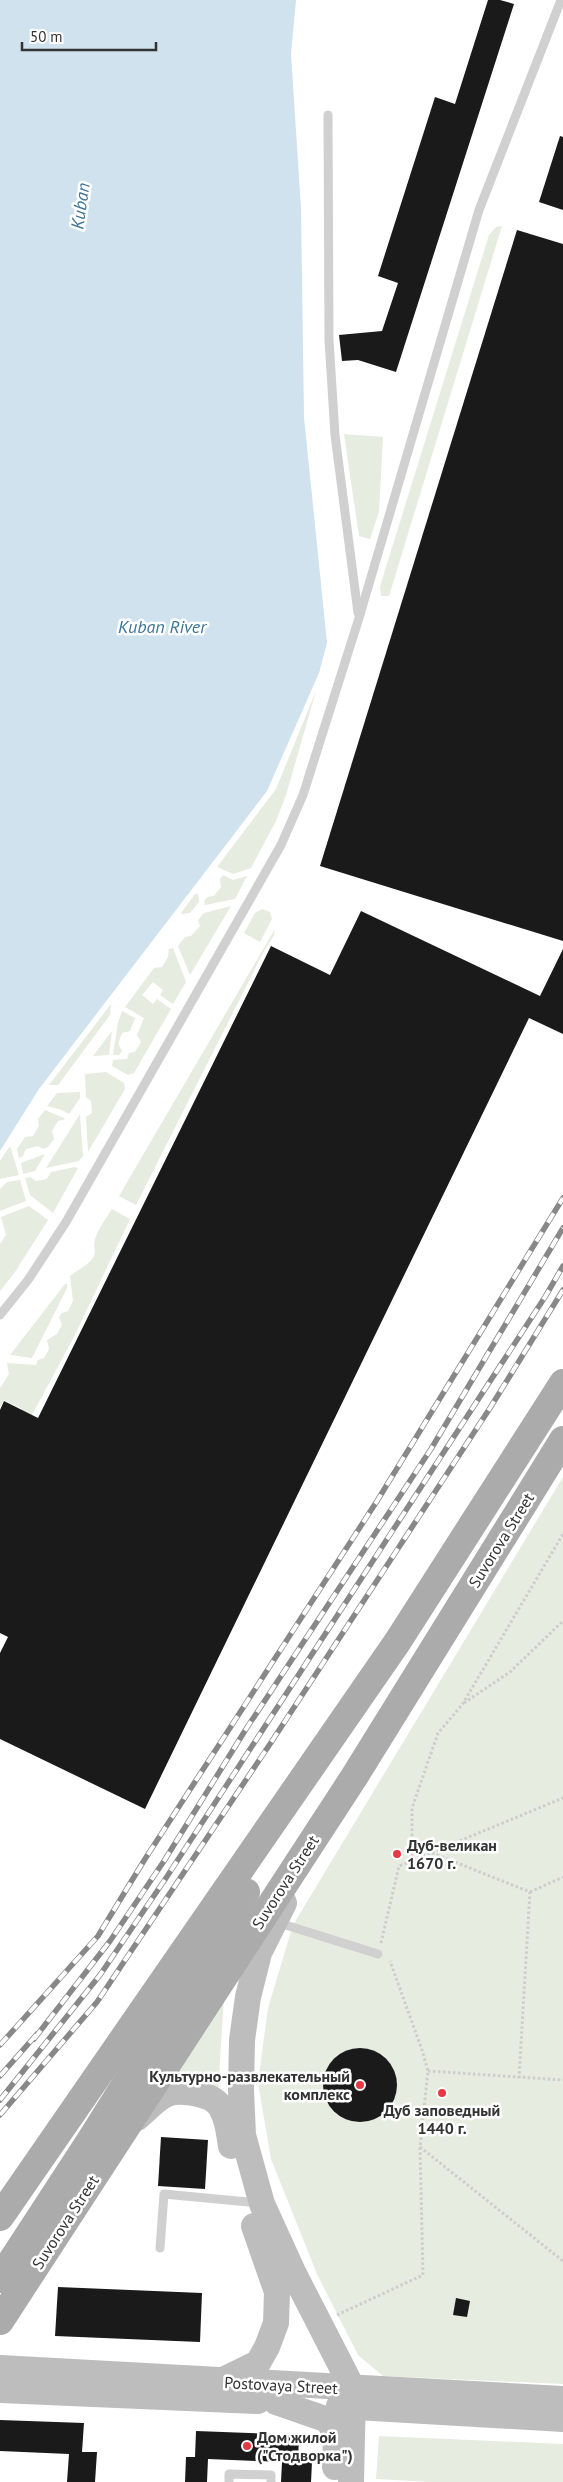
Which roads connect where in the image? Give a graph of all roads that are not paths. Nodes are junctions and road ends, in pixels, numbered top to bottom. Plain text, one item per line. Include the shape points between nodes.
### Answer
1 (561, 0) edge
2 (328, 115) dead end
3 (359, 618) junction
4 (0, 1315) edge
5 (563, 1383) edge
6 (563, 1440) edge
7 (398, 1641) junction
8 (319, 1830) junction
9 (274, 1922) junction
10 (378, 1954) road end
11 (126, 2129) junction
12 (100, 2147) junction
13 (253, 2202) junction
14 (0, 2217) edge
15 (160, 2248) dead end
16 (0, 2279) edge
17 (0, 2321) edge
18 (220, 2381) junction
19 (4, 2383) edge
20 (353, 2398) junction
21 (563, 2398) edge
22 (276, 2402) junction
23 (563, 2419) edge
24 (229, 2482) edge
25 (270, 2482) edge
26 (334, 2482) edge
27 (351, 2482) edge

1 - 3 lane via 479,210
2 - 3 lane via 329,350 335,435
3 - 4 lane via 303,795 281,845 66,1222 28,1280
5 - 7 main road, Suvorova Street
6 - 8 main road, Suvorova Street
7 - 12 main road, Suvorova Street
7 - 14 main road, Suvorova Street
8 - 9 main road
8 - 11 main road, Suvorova Street
9 - 10 lane
9 - 13 main road via 259,1953 242,2040 240,2090 243,2136
11 - 12 main road, Suvorova Street
11 - 13 main road via 161,2096 173,2091 214,2100 226,2120
12 - 16 main road, Suvorova Street
12 - 17 main road, Suvorova Street
13 - 15 lane via 164,2194
13 - 18 main road via 277,2292 278,2308 271,2336 258,2363
13 - 20 main road via 293,2272
18 - 19 main road, Postovaya Street
18 - 20 main road, Postovaya Street
19 - 22 main road, Postovaya Street
20 - 21 main road, Postovaya Street
20 - 22 main road, Postovaya Street
20 - 23 main road, Postovaya Street
20 - 27 main road
22 - 26 main road via 322,2416 331,2423 336,2435
24 - 25 lane via 230,2474 271,2476

